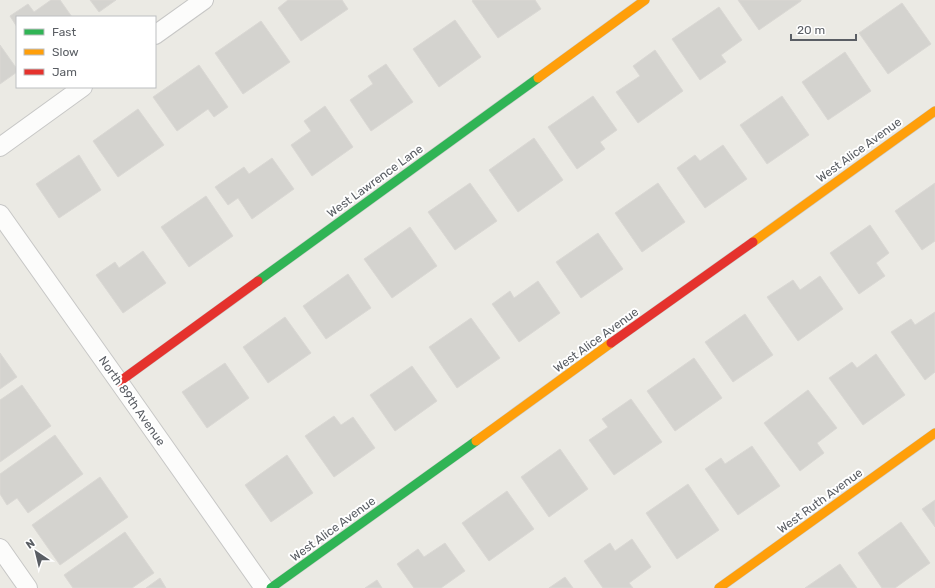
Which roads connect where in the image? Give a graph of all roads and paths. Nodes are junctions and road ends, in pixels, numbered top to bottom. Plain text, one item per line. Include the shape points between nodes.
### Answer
1 (204, 0) edge
2 (645, 0) edge
3 (156, 34) edge
4 (82, 88) edge
5 (935, 111) edge
6 (0, 147) edge
7 (0, 214) edge
8 (119, 382) junction
9 (935, 433) edge
10 (0, 548) edge
11 (28, 588) edge
12 (264, 588) edge
13 (271, 588) edge
14 (719, 588) edge

1 - 3 street
2 - 8 street, West Lawrence Lane
4 - 6 street
5 - 13 street, West Alice Avenue
7 - 8 street, North 89th Avenue
8 - 12 street, North 89th Avenue
9 - 14 street, West Ruth Avenue
10 - 11 street

